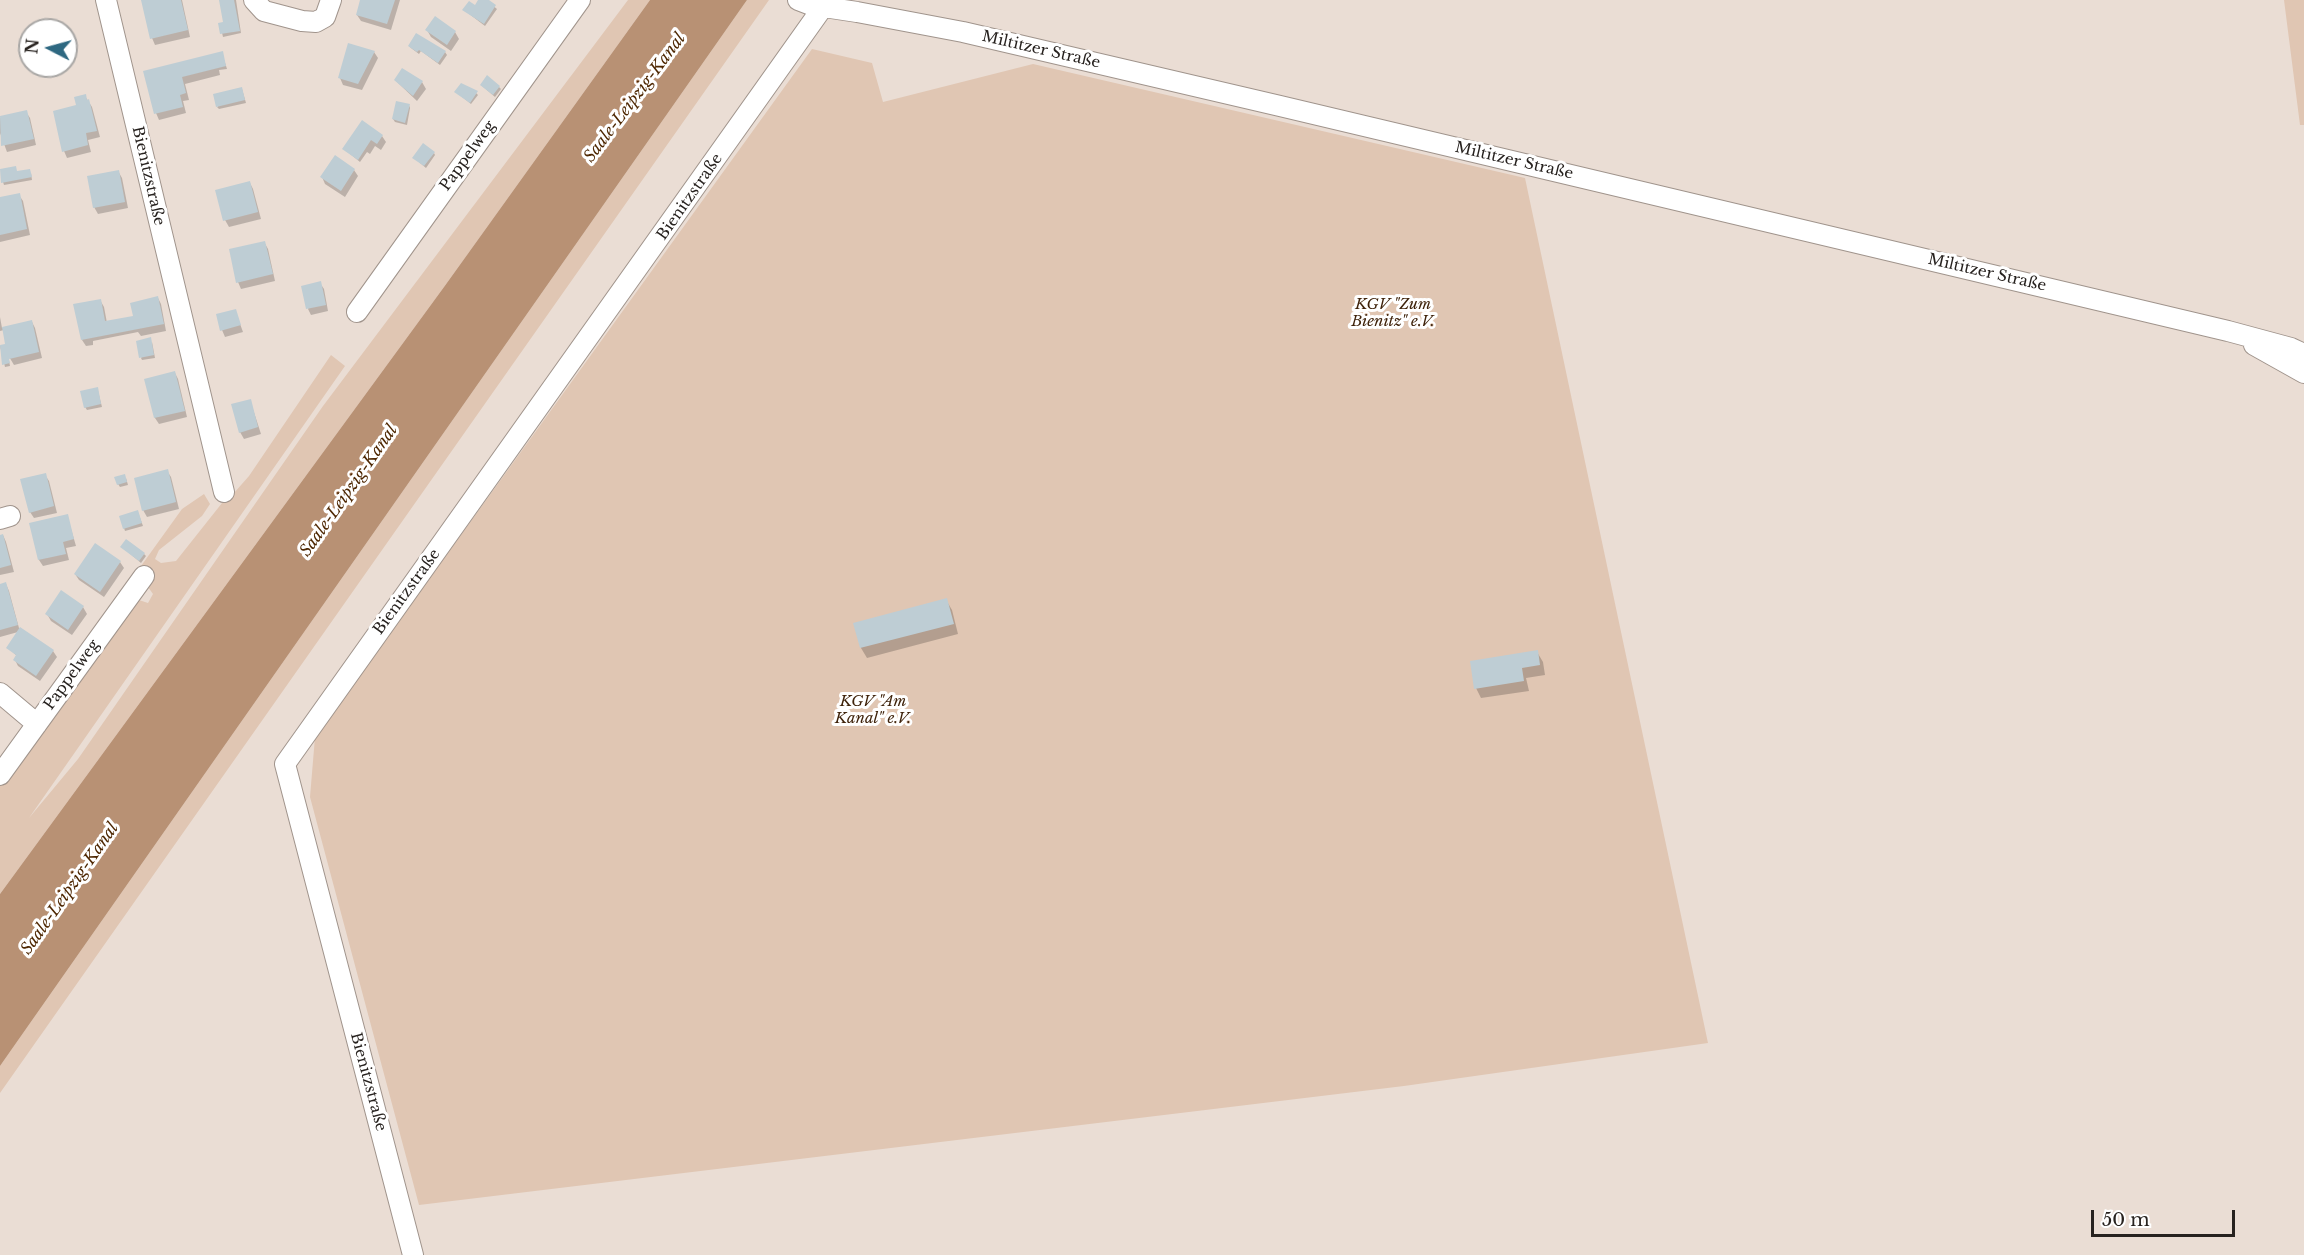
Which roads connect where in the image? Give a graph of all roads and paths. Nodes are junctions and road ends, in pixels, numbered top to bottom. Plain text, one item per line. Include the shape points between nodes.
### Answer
1 (106, 0) edge
2 (254, 0) edge
3 (331, 0) edge
4 (580, 0) edge
5 (798, 0) edge
6 (826, 4) edge
7 (357, 312) dead end
8 (2228, 331) junction
9 (2304, 354) edge
10 (2304, 373) edge
11 (224, 492) dead end
12 (144, 576) dead end
13 (0, 693) edge
14 (37, 724) junction
15 (0, 775) edge
16 (413, 1255) edge

1 - 11 street, Bienitzstraße
2 - 3 street via 264,10 316,22 325,17
4 - 7 street, Pappelweg
5 - 6 street, Miltitzer Straße
6 - 8 street, Miltitzer Straße via 963,32
6 - 16 street, Bienitzstraße via 285,764
8 - 9 street, Miltitzer Straße
8 - 10 street, Miltitzer Straße
12 - 14 street, Pappelweg
13 - 14 street
14 - 15 street, Pappelweg

